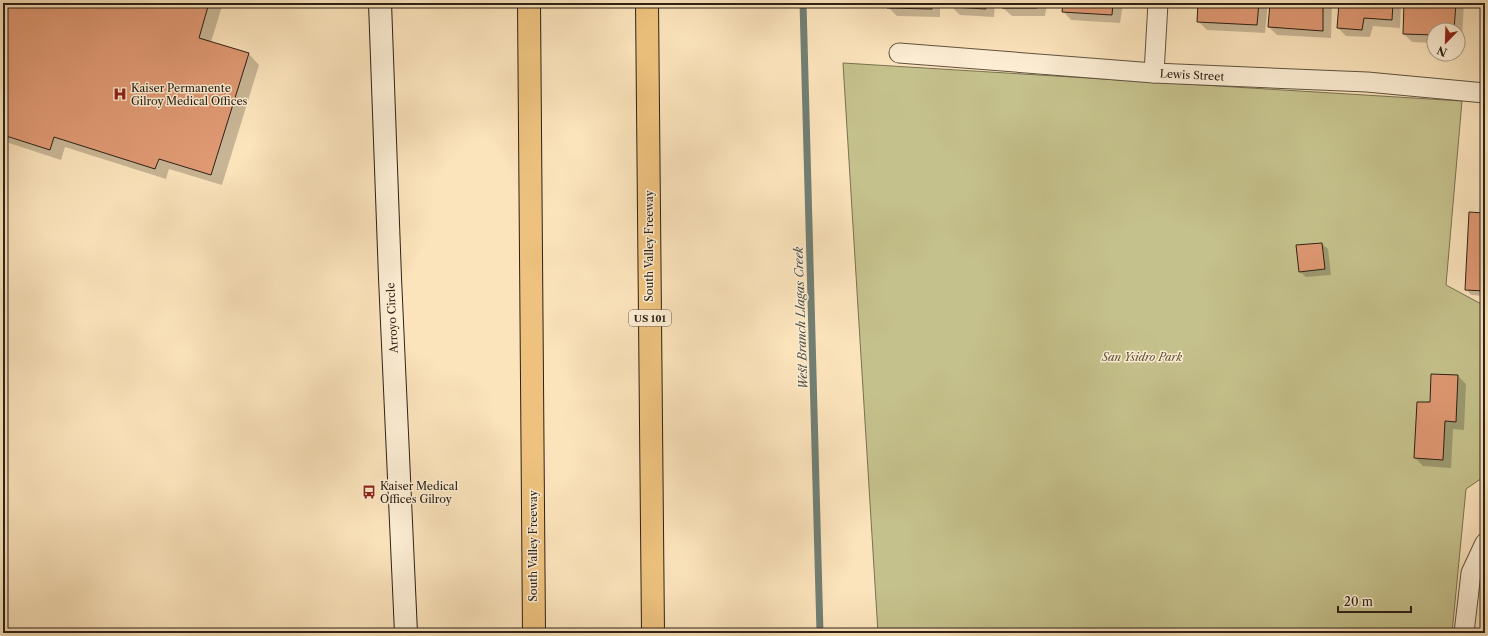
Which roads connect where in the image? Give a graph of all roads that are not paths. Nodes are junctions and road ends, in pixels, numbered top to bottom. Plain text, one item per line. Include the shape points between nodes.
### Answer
1 (380, 3) edge
2 (529, 3) edge
3 (647, 3) edge
4 (1158, 3) edge
5 (899, 53) dead end
6 (1154, 73) junction
7 (1485, 92) edge
8 (1485, 543) edge
9 (406, 633) edge
10 (534, 633) edge
11 (653, 633) edge
12 (1464, 633) edge

1 - 9 street, Arroyo Circle
2 - 10 highway, South Valley Freeway
3 - 11 highway, South Valley Freeway / US 101
4 - 6 street
5 - 6 street, Lewis Street
6 - 7 street, Lewis Street via 1366,82
8 - 12 street via 1471,573

